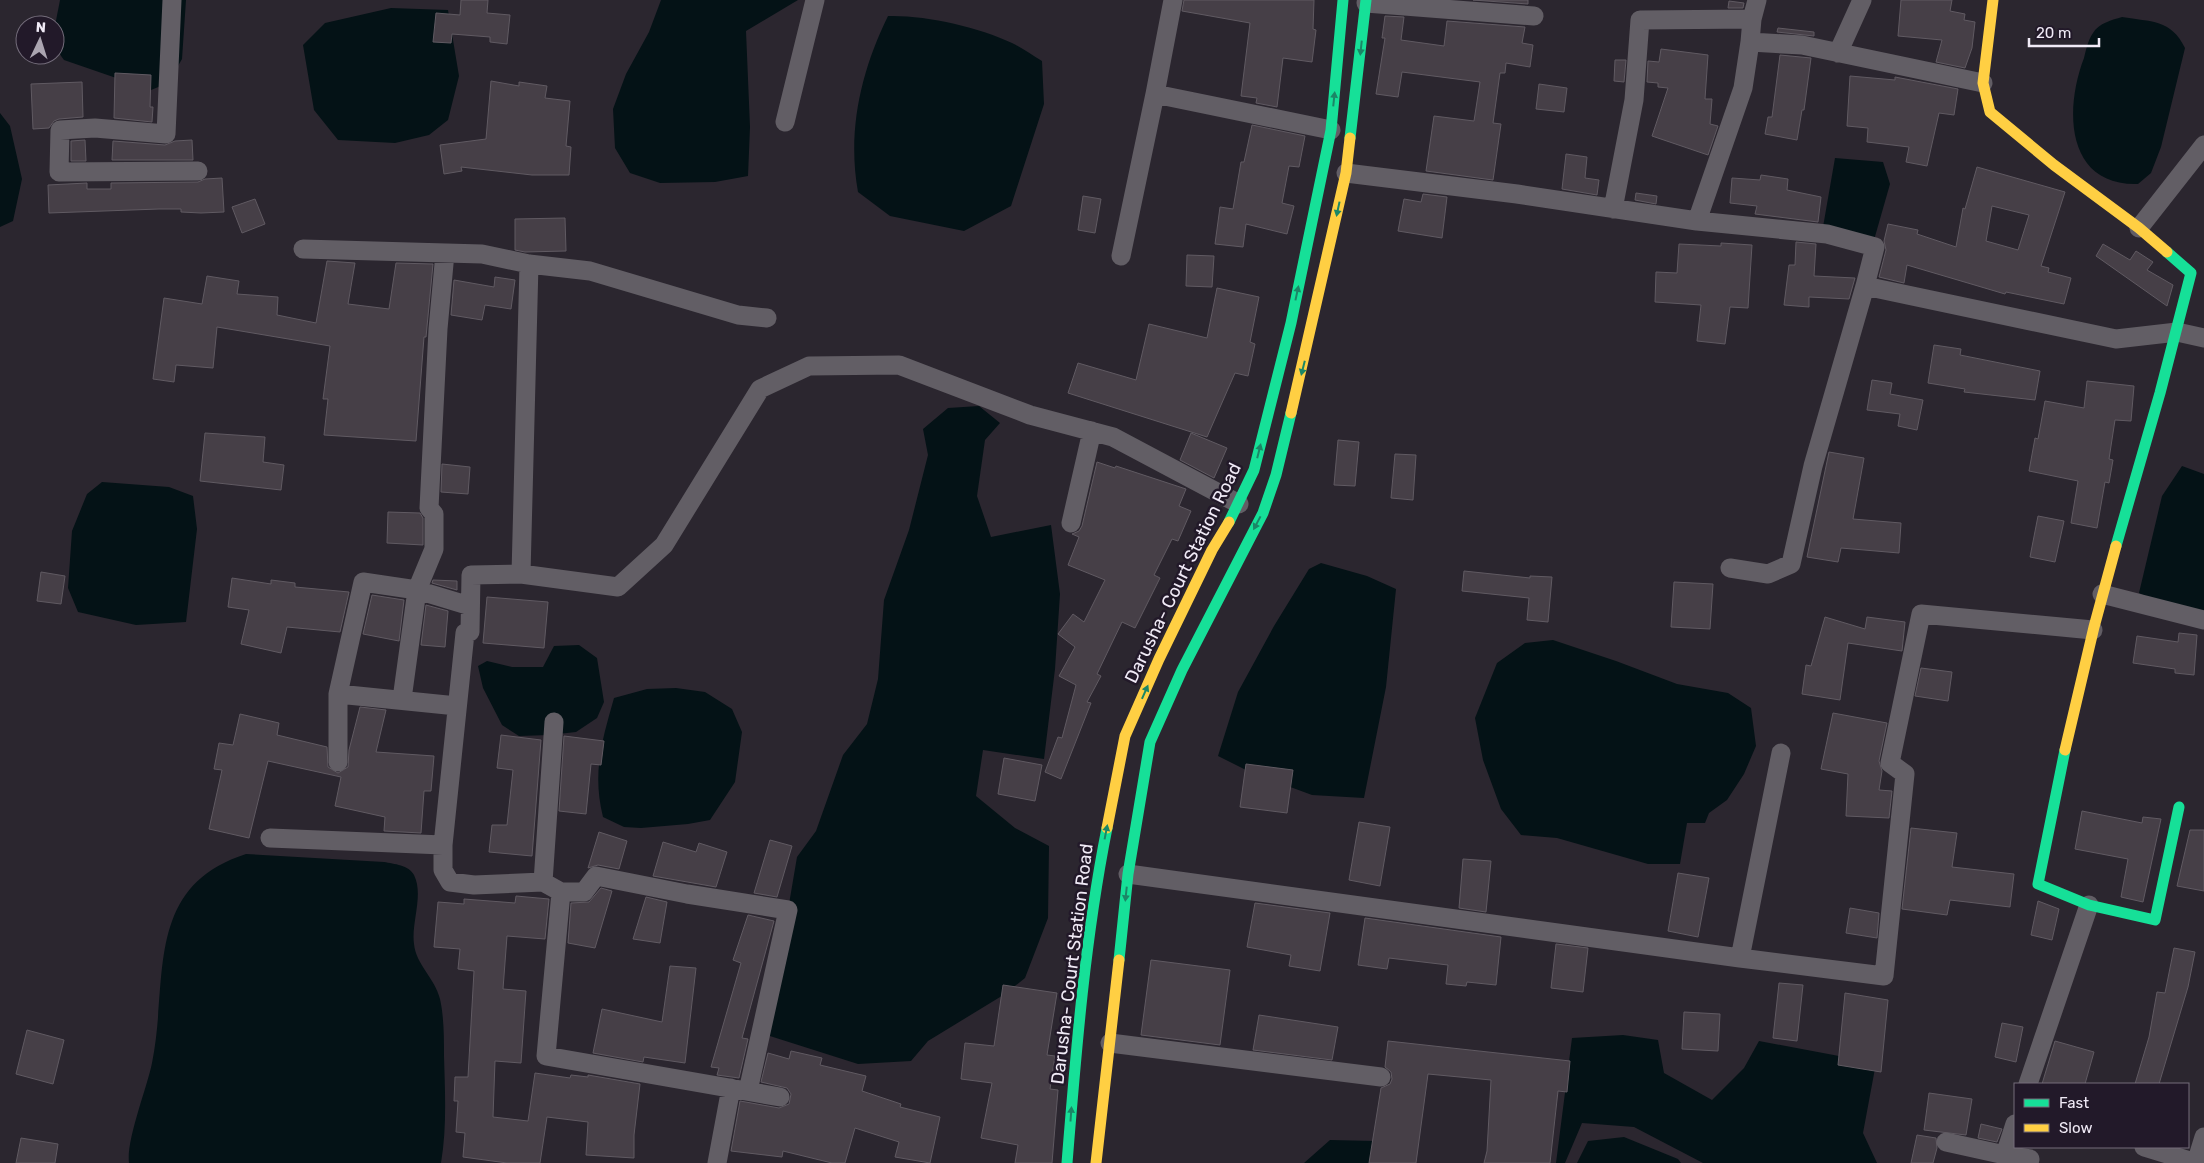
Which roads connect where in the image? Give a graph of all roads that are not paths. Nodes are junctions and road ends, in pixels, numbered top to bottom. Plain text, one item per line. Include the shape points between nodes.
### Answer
1 (172, 0) edge
2 (815, 0) edge
3 (1173, 0) edge
4 (1343, 0) edge
5 (1757, 0) edge
6 (1862, 0) edge
7 (1993, 0) edge
8 (1366, 2) edge
9 (1534, 16) dead end
10 (1752, 19) junction
11 (1750, 42) junction
12 (1838, 52) junction
13 (1983, 83) junction
14 (1155, 94) junction
15 (785, 122) dead end
16 (1331, 130) junction
17 (2204, 145) edge
18 (198, 171) dead end
19 (1346, 174) junction
20 (1614, 209) junction
21 (1697, 222) junction
22 (2139, 228) junction
23 (302, 249) dead end
24 (444, 253) junction
25 (1121, 256) dead end
26 (529, 264) junction
27 (1865, 286) junction
28 (767, 318) dead end
29 (2177, 332) junction
30 (2204, 338) edge
31 (1092, 431) junction
32 (1239, 504) junction
33 (1071, 524) dead end
34 (1730, 568) dead end
35 (521, 574) junction
36 (417, 590) junction
37 (2102, 594) junction
38 (470, 606) junction
39 (2204, 620) edge
40 (2093, 630) junction
41 (338, 694) junction
42 (402, 699) junction
43 (457, 706) junction
44 (554, 722) dead end
45 (1781, 753) dead end
46 (338, 762) dead end
47 (2179, 807) dead end
48 (270, 838) dead end
49 (443, 845) junction
50 (1128, 874) junction
51 (543, 882) junction
52 (561, 892) junction
53 (2089, 905) junction
54 (1740, 958) junction
55 (1110, 1043) junction
56 (1380, 1077) dead end
57 (2028, 1083) edge
58 (739, 1090) junction
59 (780, 1097) dead end
60 (2014, 1127) edge
61 (2204, 1136) edge
62 (1946, 1142) dead end
63 (2147, 1148) edge
64 (2005, 1155) junction
65 (717, 1163) edge
66 (1067, 1163) edge
67 (1096, 1163) edge
68 (2029, 1163) edge
69 (2197, 1163) edge

1 - 18 street via 166,134 95,128 60,130 59,172
2 - 15 street
3 - 14 street
16 -> 4 street, Darusha- Court Station Road
5 - 10 street
6 - 12 street
7 - 13 street
8 - 9 street
8 -> 19 street
10 - 11 street
10 - 20 street via 1640,20 1634,100
11 - 12 street
11 - 21 street via 1743,88
12 - 13 street
13 - 22 street via 1990,112 2054,165
14 - 16 street
14 - 25 street
32 -> 16 street, Darusha- Court Station Road via 1254,470 1291,323
17 - 22 street
19 - 20 street
19 -> 50 street via 1276,475 1262,513 1182,670 1150,742
20 - 21 street
21 - 27 street via 1827,234 1874,247
22 - 29 street via 2191,273
23 - 24 street
24 - 26 street via 482,254
24 - 36 street via 429,508 434,514 434,549
26 - 28 street via 590,271 738,315
26 - 35 street
27 - 29 street via 2116,340
27 - 34 street via 1813,466 1791,564 1768,574
29 - 30 street
29 - 37 street
31 - 32 street via 1113,437
31 - 33 street
31 - 35 street via 1030,415 899,365 809,366 760,389 664,545 618,587
66 -> 32 street, Darusha- Court Station Road via 1077,1040 1097,876 1125,736 1212,550
35 - 38 street via 471,575
36 - 38 street
36 - 41 street via 363,582
36 - 42 street
37 - 39 street
37 - 40 street
38 - 43 street via 470,632 464,633
40 - 53 street via 2056,788 2038,884
40 - 54 street via 1921,614 1890,763 1905,774 1884,976
41 - 42 street
41 - 46 street
42 - 43 street
43 - 49 street
44 - 51 street
45 - 54 street
47 - 53 street via 2155,920
48 - 49 street
49 - 51 street via 443,870 450,882 474,885
50 - 54 street
50 -> 55 street
51 - 52 street
52 - 58 street via 546,1056
52 - 58 street via 584,892 596,876 788,910
53 - 57 street
55 - 56 street
55 - 67 street
58 - 59 street
58 - 65 street
60 - 64 street
61 - 69 street
62 - 64 street
63 - 69 street
64 - 68 street via 2030,1159

